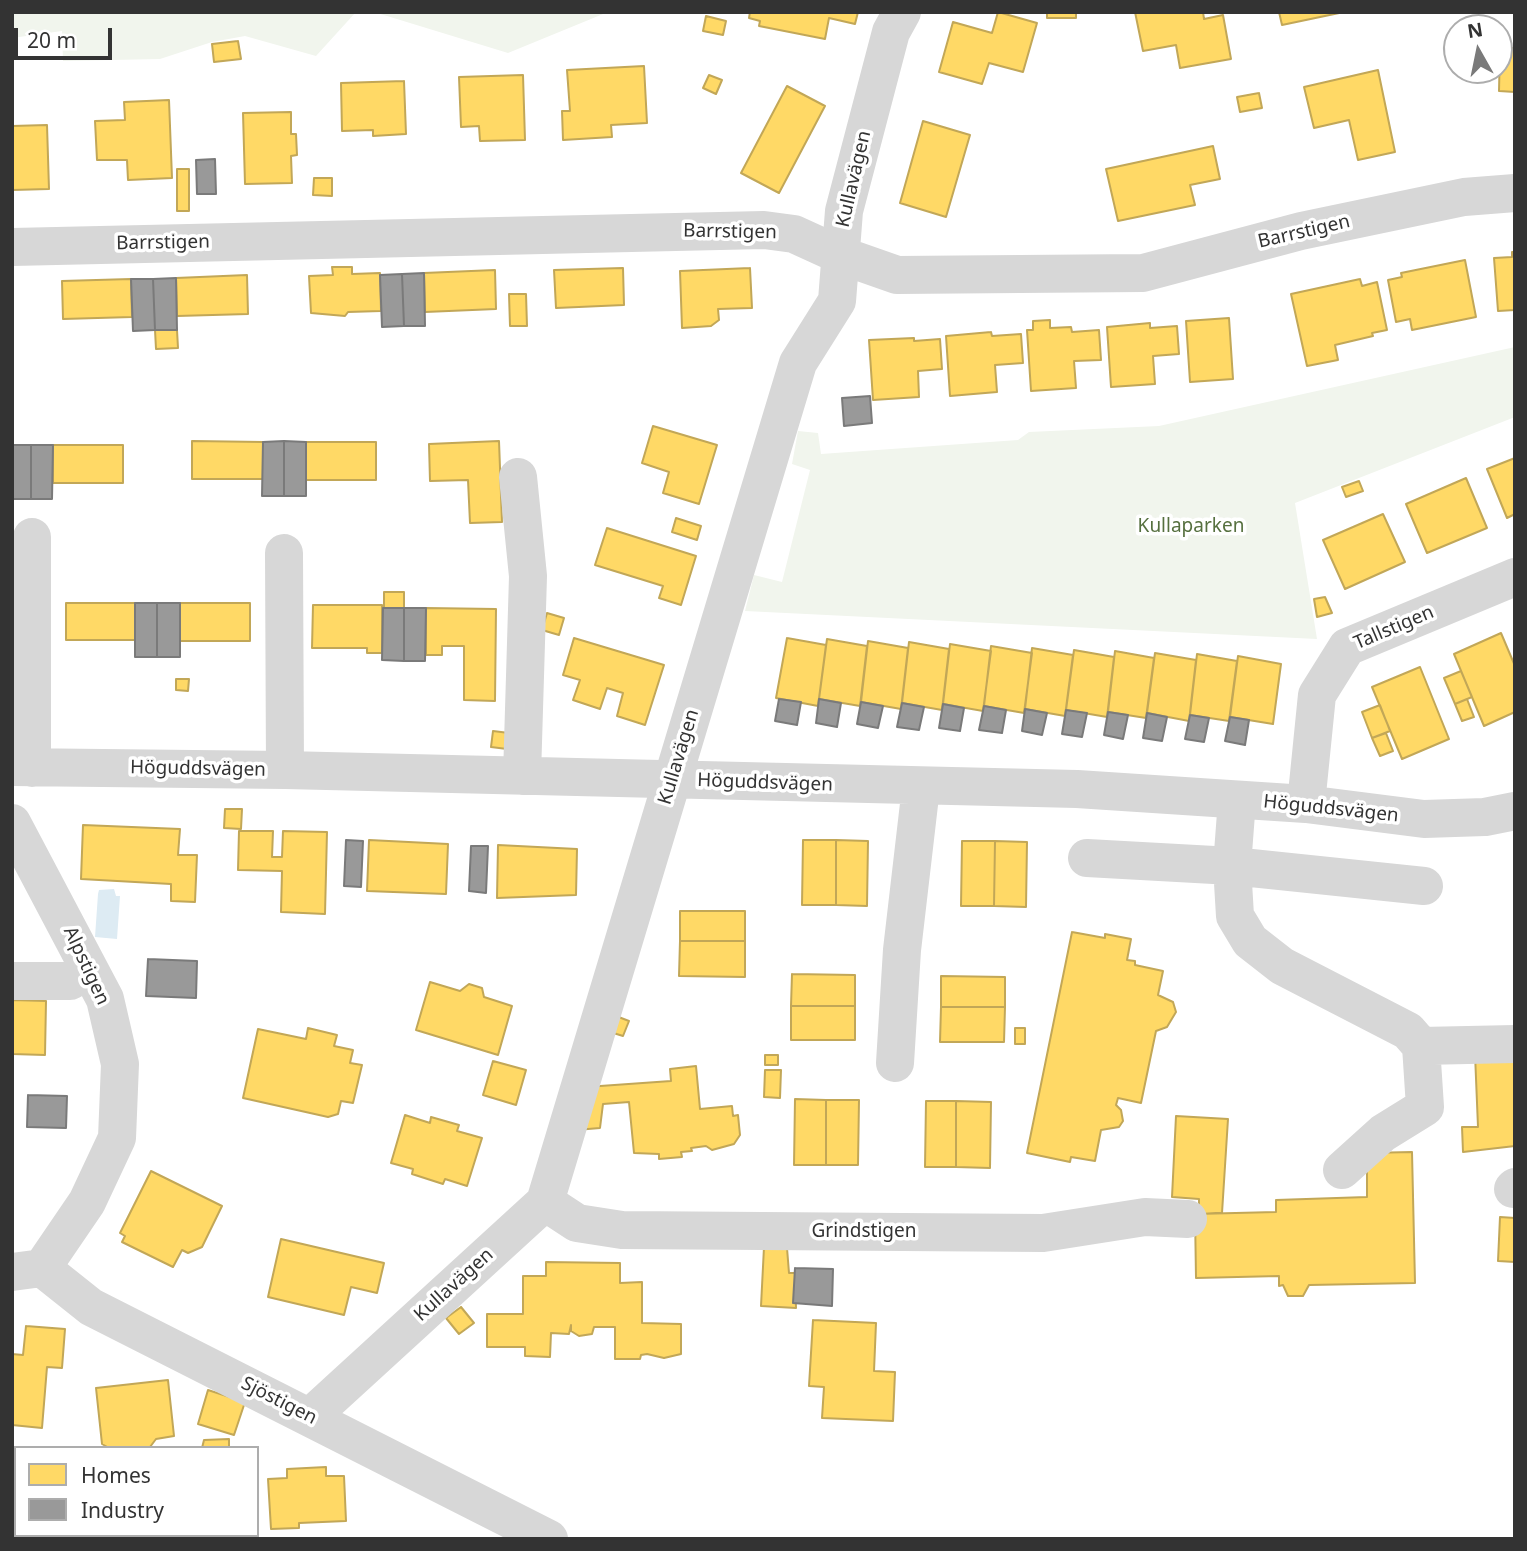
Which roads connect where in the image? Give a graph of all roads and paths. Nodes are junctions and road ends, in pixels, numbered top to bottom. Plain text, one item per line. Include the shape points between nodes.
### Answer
1 (902, 12) edge
2 (1515, 193) edge
3 (12, 247) edge
4 (840, 255) junction
5 (518, 477) dead end
6 (32, 537) dead end
7 (284, 553) dead end
8 (1515, 577) edge
9 (22, 767) edge
10 (285, 770) junction
11 (523, 776) junction
12 (671, 780) junction
13 (921, 787) junction
14 (1237, 800) junction
15 (1306, 804) junction
16 (1515, 811) edge
17 (12, 823) edge
18 (1087, 858) dead end
19 (1232, 866) junction
20 (1424, 886) dead end
21 (89, 970) junction
22 (12, 981) edge
23 (1515, 1044) edge
24 (1421, 1046) junction
25 (895, 1063) dead end
26 (1342, 1170) dead end
27 (545, 1202) junction
28 (1188, 1219) dead end
29 (27, 1270) edge
30 (310, 1417) junction
31 (549, 1539) edge

1 - 4 street, Kullavägen via 891,32 844,211
2 - 4 street, Barrstigen via 1464,197 1301,231 1143,273 897,275
3 - 4 street, Barrstigen via 764,230 794,234
4 - 12 street, Kullavägen via 837,301 798,363
5 - 11 street via 528,576
6 - 9 street
7 - 10 street
8 - 15 street, Tallstigen via 1347,647 1317,695
9 - 10 street, Höguddsvägen
10 - 11 street, Höguddsvägen
11 - 12 street, Höguddsvägen
12 - 13 street, Höguddsvägen
12 - 27 street, Kullavägen
13 - 14 street, Höguddsvägen via 1077,789
13 - 25 street via 902,950
14 - 15 street, Höguddsvägen
14 - 19 street
15 - 16 street, Höguddsvägen via 1424,819
17 - 21 street, Alpstigen
18 - 19 street
19 - 20 street
19 - 24 street via 1235,916 1250,941 1282,965 1408,1031
21 - 22 street via 70,981
21 - 29 street, Alpstigen via 105,999 120,1064 117,1138 87,1202
23 - 24 street
24 - 26 street via 1425,1107 1383,1133
27 - 28 street, Grindstigen via 577,1223 622,1230 1043,1233 1145,1217
27 - 30 street, Kullavägen
29 - 30 street, Sjöstigen
30 - 31 street, Sjöstigen

